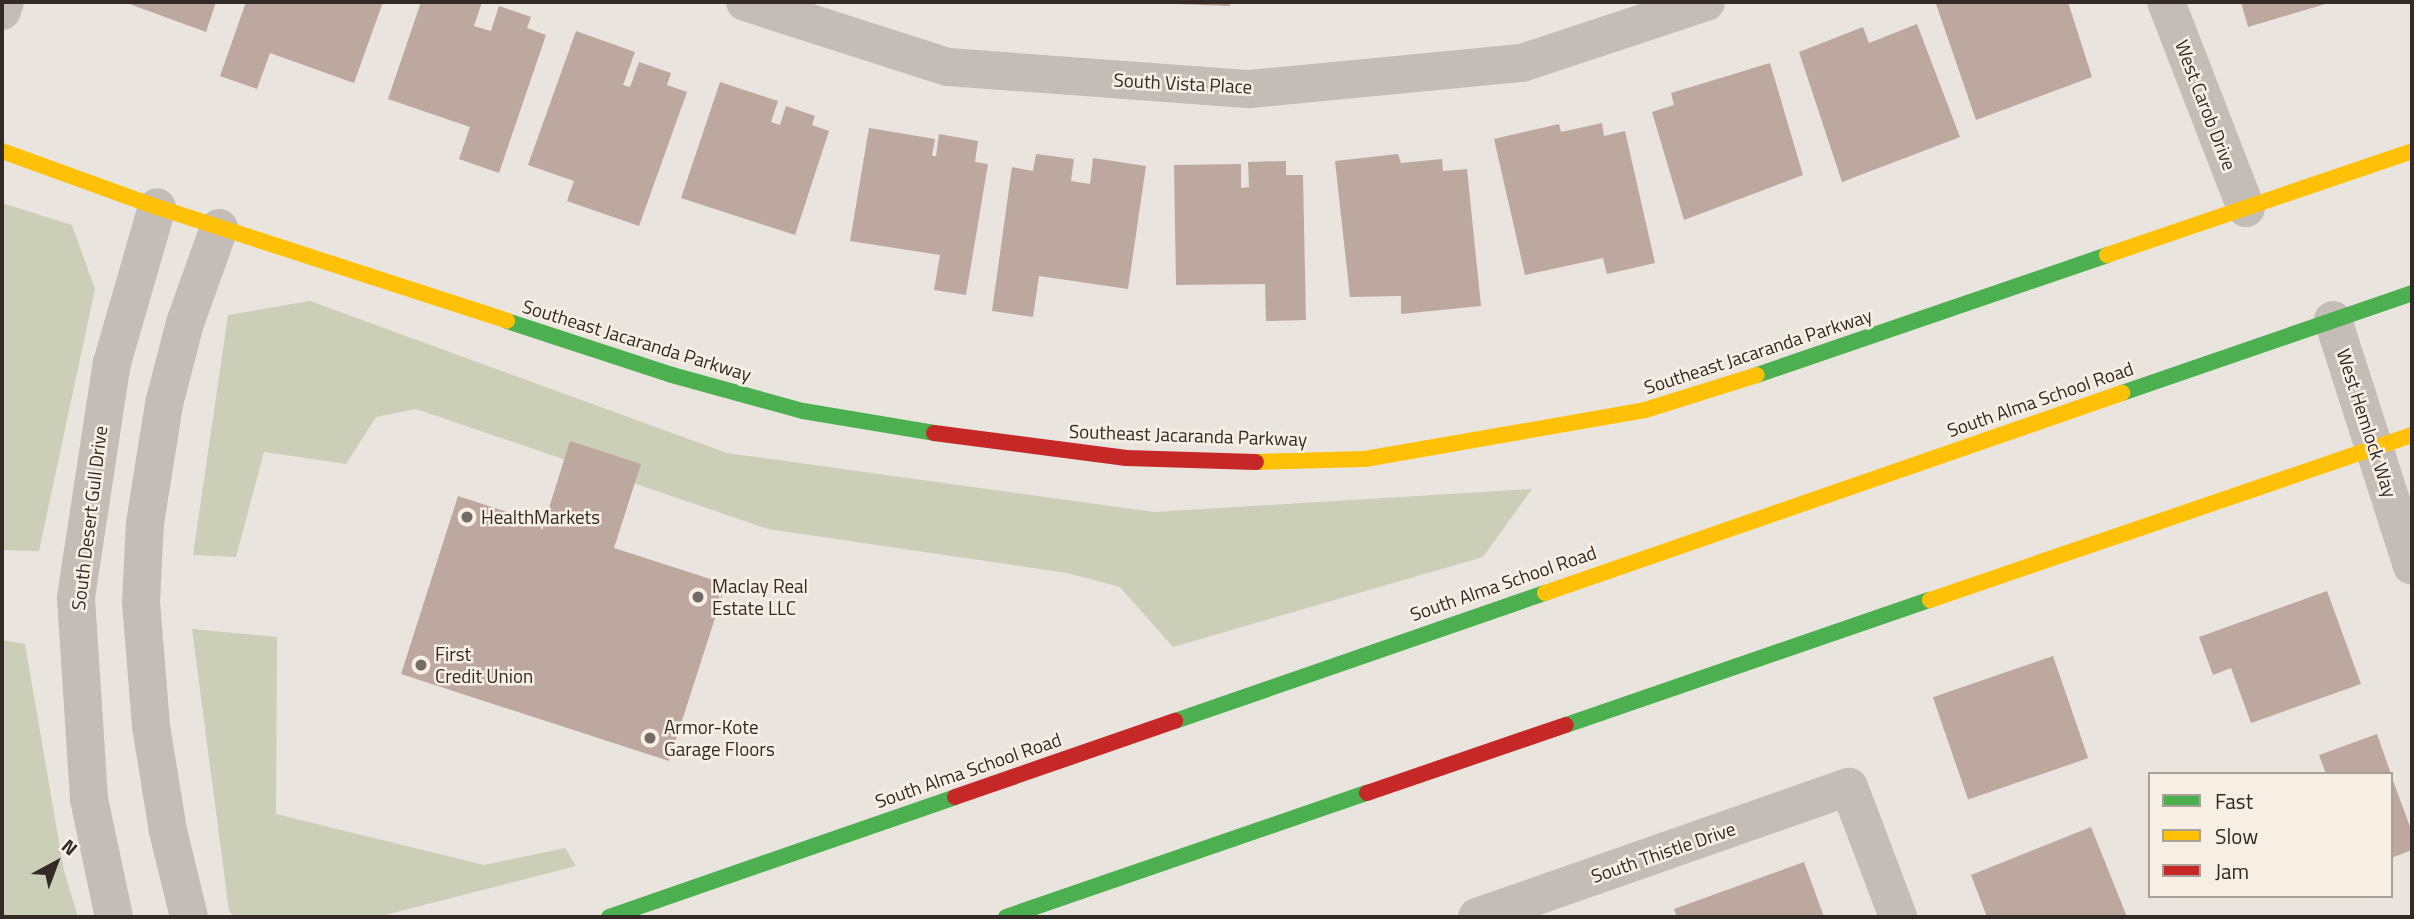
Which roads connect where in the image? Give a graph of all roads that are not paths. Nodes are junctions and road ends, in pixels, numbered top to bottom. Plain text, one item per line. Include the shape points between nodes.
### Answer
1 (5, 2) edge
2 (745, 2) edge
3 (1706, 2) edge
4 (2166, 2) edge
5 (2, 11) edge
6 (2, 151) edge
7 (2412, 151) edge
8 (157, 207) junction
9 (2246, 208) junction
10 (219, 228) junction
11 (2412, 293) edge
12 (2333, 320) junction
13 (2412, 435) edge
14 (2376, 448) junction
15 (2412, 566) edge
16 (114, 917) edge
17 (189, 917) edge
18 (610, 917) edge
19 (1006, 917) edge
20 (1477, 917) edge
21 (1898, 917) edge

1 - 5 street
2 - 3 street, South Vista Place via 948,67 1250,89 1522,63
4 - 9 street, West Carob Drive
6 - 8 main road, Southeast Jacaranda Parkway
7 - 9 main road, Southeast Jacaranda Parkway
8 - 10 main road, Southeast Jacaranda Parkway
8 - 16 street, South Desert Gull Drive via 107,387 76,597 89,799
9 - 10 main road, Southeast Jacaranda Parkway via 1645,410 1365,459 1261,463 1126,458 1016,447 803,411 672,375
10 - 17 street via 185,323 164,404 145,523 141,602 151,726 168,831
11 - 12 main road, South Alma School Road
12 - 14 street, West Hemlock Way
12 - 18 main road, South Alma School Road
13 - 14 main road
14 - 15 street, West Hemlock Way
14 - 19 main road
20 - 21 street, South Thistle Drive via 1849,787

